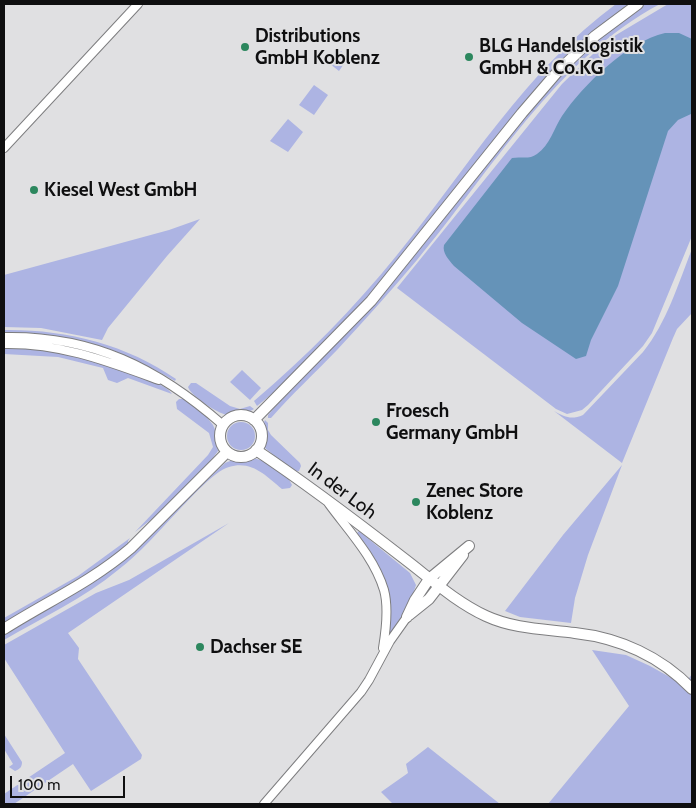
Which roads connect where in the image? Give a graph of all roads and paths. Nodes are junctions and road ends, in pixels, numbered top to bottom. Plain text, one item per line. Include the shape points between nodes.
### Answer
1 (138, 4) edge
2 (638, 4) edge
3 (4, 148) edge
4 (4, 337) edge
5 (4, 344) edge
6 (168, 384) junction
7 (254, 420) junction
8 (223, 425) junction
9 (256, 450) junction
10 (227, 452) junction
11 (328, 502) junction
12 (429, 579) junction
13 (439, 587) junction
14 (407, 617) junction
15 (4, 629) edge
16 (382, 655) junction
17 (692, 689) edge
18 (264, 804) edge

1 - 3 street
2 - 7 main road via 595,36 559,70 371,301
4 - 6 street via 58,340 100,350 154,373
5 - 6 street via 74,351
6 - 8 street
7 - 8 main road via 237,416
7 - 9 main road via 261,435
8 - 10 main road via 220,439
9 - 10 main road via 245,456
9 - 11 main road, In der Loh
10 - 15 main road via 117,560
11 - 12 main road, In der Loh
11 - 16 street via 366,554 384,589 386,620
12 - 13 main road, In der Loh
12 - 13 main road via 469,546
12 - 14 main road
13 - 14 main road
13 - 17 main road, In der Loh via 500,622 603,637 630,646 654,658
14 - 16 street
16 - 18 street via 361,692

